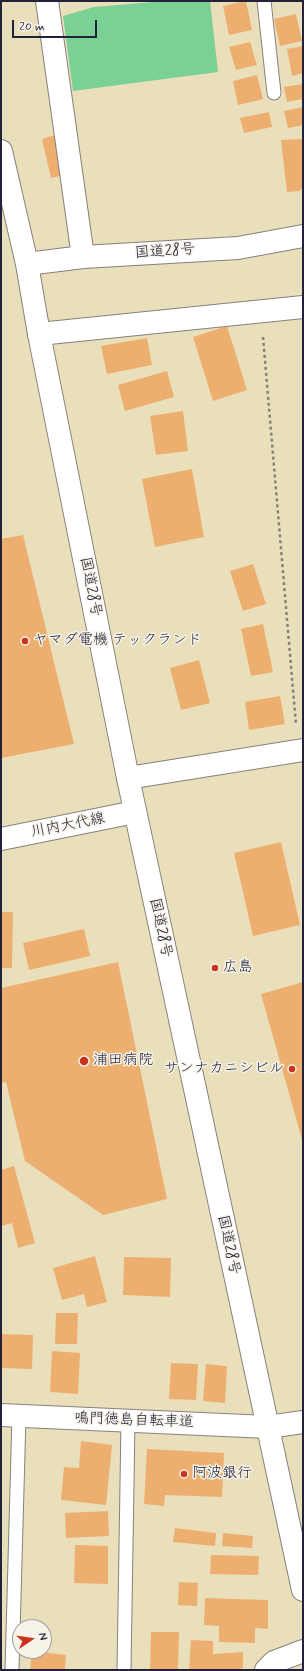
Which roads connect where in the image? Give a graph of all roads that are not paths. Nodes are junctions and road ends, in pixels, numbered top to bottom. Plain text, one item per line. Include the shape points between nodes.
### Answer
1 (47, 1) edge
2 (264, 1) edge
3 (274, 93) dead end
4 (1, 150) edge
5 (303, 236) edge
6 (83, 257) junction
7 (27, 264) junction
8 (303, 307) edge
9 (39, 334) junction
10 (300, 751) edge
11 (128, 778) junction
12 (135, 812) junction
13 (1, 839) edge
14 (10, 1416) edge
15 (128, 1421) junction
16 (303, 1422) edge
17 (268, 1427) junction
18 (303, 1590) edge
19 (303, 1651) edge
20 (12, 1670) edge
21 (124, 1670) edge
22 (266, 1670) edge

1 - 6 main road
2 - 3 lane
4 - 7 main road, 国道28号
5 - 6 main road, 国道28号 via 238,248
6 - 7 main road, 国道28号
7 - 9 main road, 国道28号
8 - 9 main road
9 - 11 main road, 国道28号
10 - 11 main road
11 - 12 main road, 国道28号
12 - 13 main road, 川内大代線
12 - 17 main road, 国道28号
14 - 15 main road, 鳴門徳島自転車道
14 - 20 lane
15 - 17 main road, 鳴門徳島自転車道
15 - 21 lane
16 - 17 main road
17 - 18 main road, 国道28号
19 - 22 main road via 274,1662

